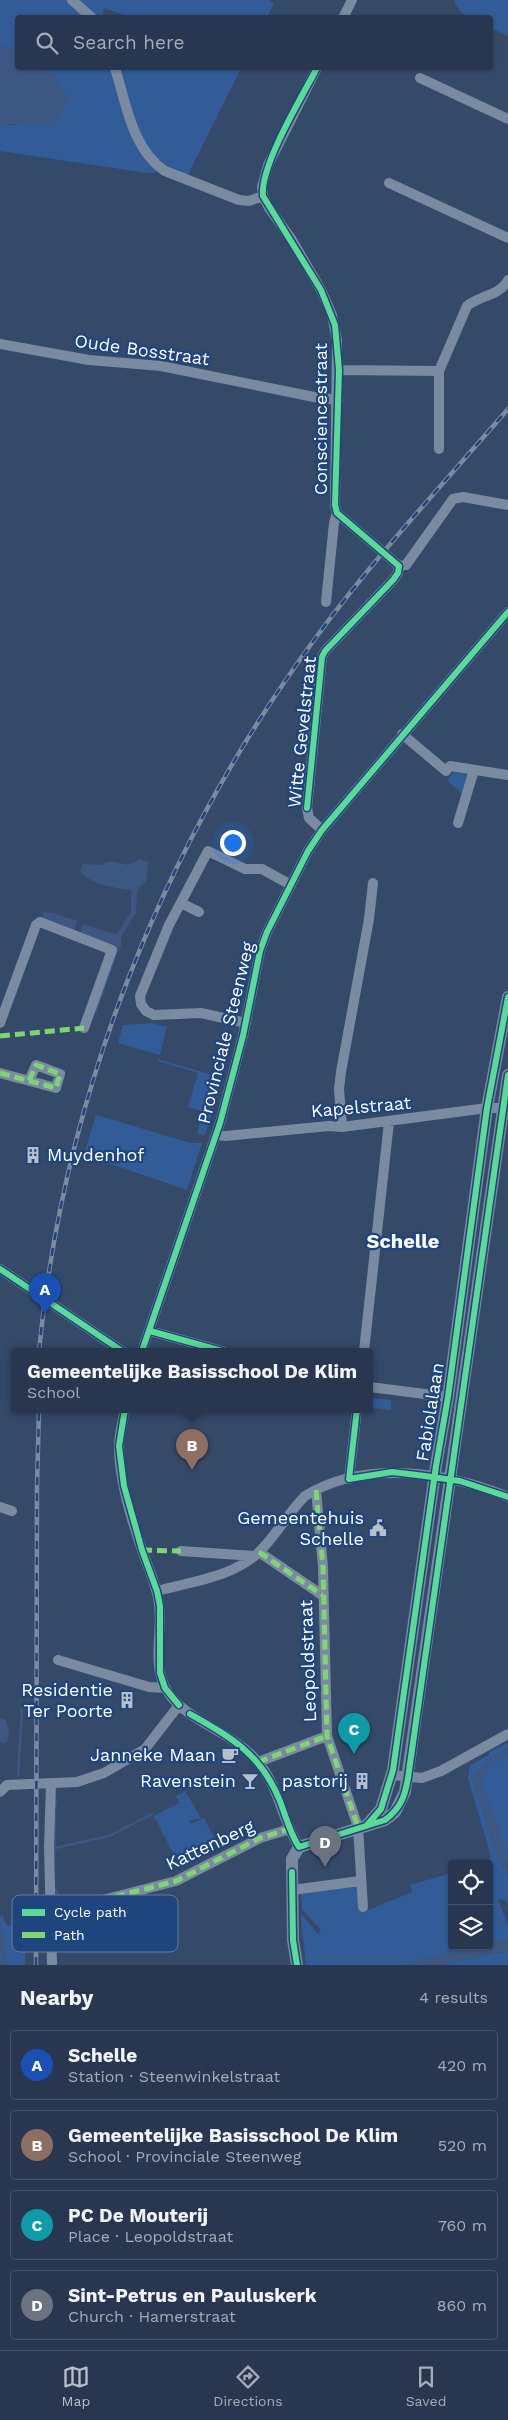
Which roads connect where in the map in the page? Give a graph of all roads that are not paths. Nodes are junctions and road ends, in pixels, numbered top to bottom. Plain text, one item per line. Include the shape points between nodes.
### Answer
1 (72, 0) edge
2 (352, 0) edge
3 (89, 15) edge
4 (344, 15) edge
5 (116, 70) edge
6 (316, 70) edge
7 (420, 78) dead end
8 (508, 118) edge
9 (389, 183) dead end
10 (263, 196) junction
11 (508, 238) edge
12 (508, 280) edge
13 (0, 344) edge
14 (338, 370) junction
15 (439, 371) junction
16 (338, 400) junction
17 (439, 449) dead end
18 (508, 505) edge
19 (337, 513) junction
20 (399, 566) junction
21 (326, 602) dead end
22 (508, 612) edge
23 (402, 734) junction
24 (474, 770) junction
25 (508, 775) edge
26 (458, 823) dead end
27 (322, 830) junction
28 (373, 883) dead end
29 (290, 885) junction
30 (181, 903) junction
31 (199, 912) dead end
32 (508, 997) edge
33 (0, 1023) edge
34 (246, 1023) junction
35 (84, 1028) dead end
36 (0, 1073) edge
37 (508, 1075) edge
38 (29, 1081) dead end
39 (487, 1108) junction
40 (505, 1108) edge
41 (389, 1122) junction
42 (342, 1126) junction
43 (216, 1135) junction
44 (0, 1269) edge
45 (150, 1331) junction
46 (118, 1348) edge
47 (143, 1348) edge
48 (211, 1348) edge
49 (364, 1348) edge
50 (373, 1387) edge
51 (448, 1396) junction
52 (124, 1413) edge
53 (357, 1413) edge
54 (435, 1477) junction
55 (349, 1479) junction
56 (451, 1479) junction
57 (316, 1490) junction
58 (508, 1497) edge
59 (0, 1507) edge
60 (12, 1511) dead end
61 (181, 1551) dead end
62 (256, 1554) junction
63 (157, 1591) junction
64 (322, 1595) junction
65 (58, 1660) dead end
66 (165, 1688) junction
67 (179, 1705) junction
68 (508, 1734) edge
69 (327, 1736) junction
70 (258, 1762) junction
71 (392, 1776) junction
72 (408, 1778) junction
73 (51, 1783) junction
74 (0, 1792) edge
75 (362, 1826) junction
76 (290, 1829) junction
77 (299, 1847) junction
78 (360, 1881) junction
79 (292, 1890) junction
80 (50, 1895) edge
81 (121, 1895) edge
82 (363, 1907) dead end
83 (52, 1952) edge
84 (52, 1963) dead end
85 (297, 1965) edge

1 - 3 street
2 - 4 street
5 - 10 street via 140,145 156,165 239,200 249,201
6 - 10 street via 268,165
7 - 8 street
9 - 11 street
10 - 14 street, Consciencestraat via 328,303 337,340
12 - 15 street via 498,291 467,306
13 - 16 street, Oude Bosstraat via 90,360 156,365
14 - 15 street
14 - 16 street, Consciencestraat
15 - 17 street
16 - 19 street, Consciencestraat
18 - 20 street, Witte Gevelstraat via 463,497 453,499 406,564
19 - 20 street
19 - 21 street, Consciencestraat
20 - 27 street, Witte Gevelstraat via 393,580 322,657 307,808 309,818
22 - 23 street, Provinciale Steenweg
23 - 24 street via 446,771 450,766
23 - 27 street, Provinciale Steenweg
24 - 25 street
24 - 26 street
27 - 29 street, Provinciale Steenweg
28 - 42 street via 341,1072
29 - 30 street via 262,869 245,869 208,851
29 - 34 street, Provinciale Steenweg via 262,944
30 - 31 street
30 - 34 street via 140,996 141,1004 154,1015 201,1013
32 - 39 main road, Fabiolalaan
33 - 35 street via 38,923 43,923 112,950
34 - 43 street, Provinciale Steenweg
36 - 38 street
37 - 40 main road, Fabiolalaan
39 - 40 street, Kapelstraat
39 - 41 street, Kapelstraat
39 - 51 main road, Fabiolalaan
40 - 56 main road, Fabiolalaan
41 - 42 street, Kapelstraat
41 - 49 street
42 - 43 street, Kapelstraat
43 - 45 street, Provinciale Steenweg
44 - 46 street
45 - 47 street, Provinciale Steenweg
45 - 48 street
50 - 51 street
51 - 54 main road, Fabiolalaan
52 - 63 street via 119,1446 124,1486
53 - 55 street
54 - 55 street via 392,1472
54 - 56 street
54 - 71 main road, Fabiolalaan
55 - 57 street
56 - 58 street
56 - 72 main road, Fabiolalaan
57 - 62 street via 295,1506
57 - 64 street, Leopoldstraat via 321,1533
59 - 60 street
61 - 62 street
62 - 63 street via 240,1566 216,1575
62 - 64 street
63 - 66 street via 160,1673
64 - 69 street, Leopoldstraat
65 - 66 street via 149,1687
66 - 67 street
67 - 70 street via 244,1747
67 - 73 street via 145,1749 94,1777 77,1782
68 - 72 street via 440,1771 422,1778
69 - 70 street
69 - 75 street, Leopoldstraat
70 - 76 street via 280,1800
71 - 72 street
71 - 75 main road, Fabiolalaan via 381,1810
72 - 75 main road, Fabiolalaan via 402,1803 395,1812 385,1820
73 - 74 street via 7,1785
73 - 80 street
75 - 77 main road, Fabiolalaan
75 - 78 street, Leopoldstraat
76 - 77 street
76 - 81 street, Kattenberg via 260,1838 176,1881
77 - 79 main road via 292,1859
78 - 79 street
78 - 82 street, Leopoldstraat
79 - 85 main road
83 - 84 street

